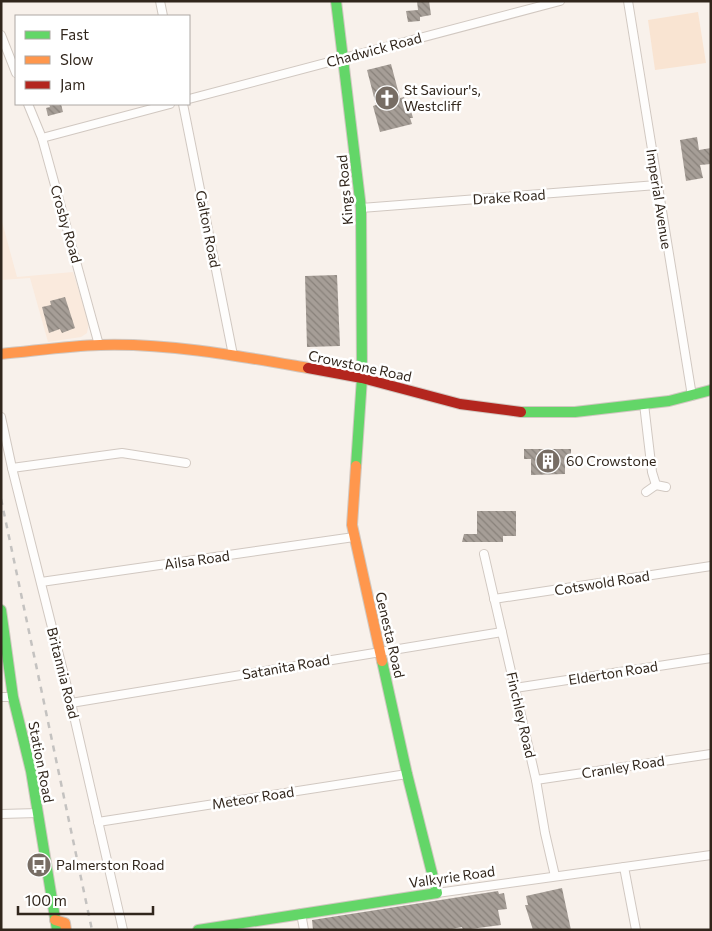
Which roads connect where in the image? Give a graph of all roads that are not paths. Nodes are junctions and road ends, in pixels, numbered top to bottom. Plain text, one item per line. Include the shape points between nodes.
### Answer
1 (160, 1) edge
2 (336, 1) edge
3 (560, 1) edge
4 (628, 1) edge
5 (163, 15) edge
6 (1, 35) edge
7 (344, 57) junction
8 (15, 70) edge
9 (190, 99) edge
10 (28, 105) edge
11 (166, 105) edge
12 (182, 105) edge
13 (42, 138) junction
14 (657, 185) junction
15 (361, 208) junction
16 (99, 345) junction
17 (1, 354) edge
18 (233, 355) junction
19 (362, 378) junction
20 (711, 390) edge
21 (692, 396) junction
22 (644, 404) junction
23 (1, 417) edge
24 (186, 463) dead end
25 (12, 468) junction
26 (656, 485) junction
27 (666, 488) dead end
28 (646, 492) dead end
29 (354, 537) junction
30 (484, 554) dead end
31 (711, 566) edge
32 (41, 582) junction
33 (494, 600) junction
34 (1, 610) edge
35 (502, 632) junction
36 (379, 651) junction
37 (711, 658) edge
38 (515, 688) junction
39 (1, 697) edge
40 (13, 697) junction
41 (71, 703) junction
42 (711, 754) edge
43 (407, 774) junction
44 (536, 780) junction
45 (38, 813) junction
46 (1, 814) edge
47 (98, 822) junction
48 (711, 855) edge
49 (624, 867) junction
50 (555, 876) junction
51 (437, 893) junction
52 (301, 913) junction
53 (56, 925) edge
54 (66, 930) edge
55 (123, 930) edge
56 (198, 930) edge
57 (304, 930) edge
58 (636, 930) edge

1 - 5 street
2 - 7 street, Kings Road
3 - 7 street, Chadwick Road
4 - 14 street, Imperial Avenue
6 - 8 street
7 - 9 street, Chadwick Road
7 - 15 street, Kings Road
10 - 13 street, Crosby Road
11 - 13 street
12 - 18 street, Galton Road
13 - 16 street, Crosby Road
14 - 15 street, Drake Road
14 - 21 street, Imperial Avenue
15 - 19 street, Kings Road
16 - 17 street, Crowstone Road
16 - 18 street, Crowstone Road via 150,346
18 - 19 street, Crowstone Road
19 - 22 street, Crowstone Road via 460,404 521,412 566,413
19 - 29 street, Genesta Road via 352,525
20 - 21 street, Crowstone Road
21 - 22 street, Crowstone Road
22 - 26 street
23 - 25 street, Britannia Road
24 - 25 street via 122,453
25 - 32 street, Britannia Road
26 - 27 street
26 - 28 street
29 - 32 street, Ailsa Road
29 - 36 street, Genesta Road
30 - 33 street, Finchley Road
31 - 33 street, Cotswold Road
32 - 41 street, Britannia Road
33 - 35 street, Finchley Road
34 - 40 street, Station Road
35 - 36 street, Satanita Road
35 - 38 street, Finchley Road
36 - 41 street, Satanita Road
36 - 43 street, Genesta Road
37 - 38 street, Elderton Road
38 - 44 street, Finchley Road
39 - 40 street
40 - 45 street, Station Road
41 - 47 street, Britannia Road
42 - 44 street, Cranley Road
43 - 47 street, Meteor Road
43 - 51 street, Genesta Road
44 - 50 street, Finchley Road
45 - 46 street
45 - 53 street, Station Road
47 - 55 street, Britannia Road
48 - 49 street, Valkyrie Road
49 - 50 street, Valkyrie Road
49 - 58 street
50 - 51 street, Valkyrie Road
51 - 52 street, Valkyrie Road
52 - 56 street, Valkyrie Road
52 - 57 street
53 - 54 street, Station Road via 60,920 65,923

